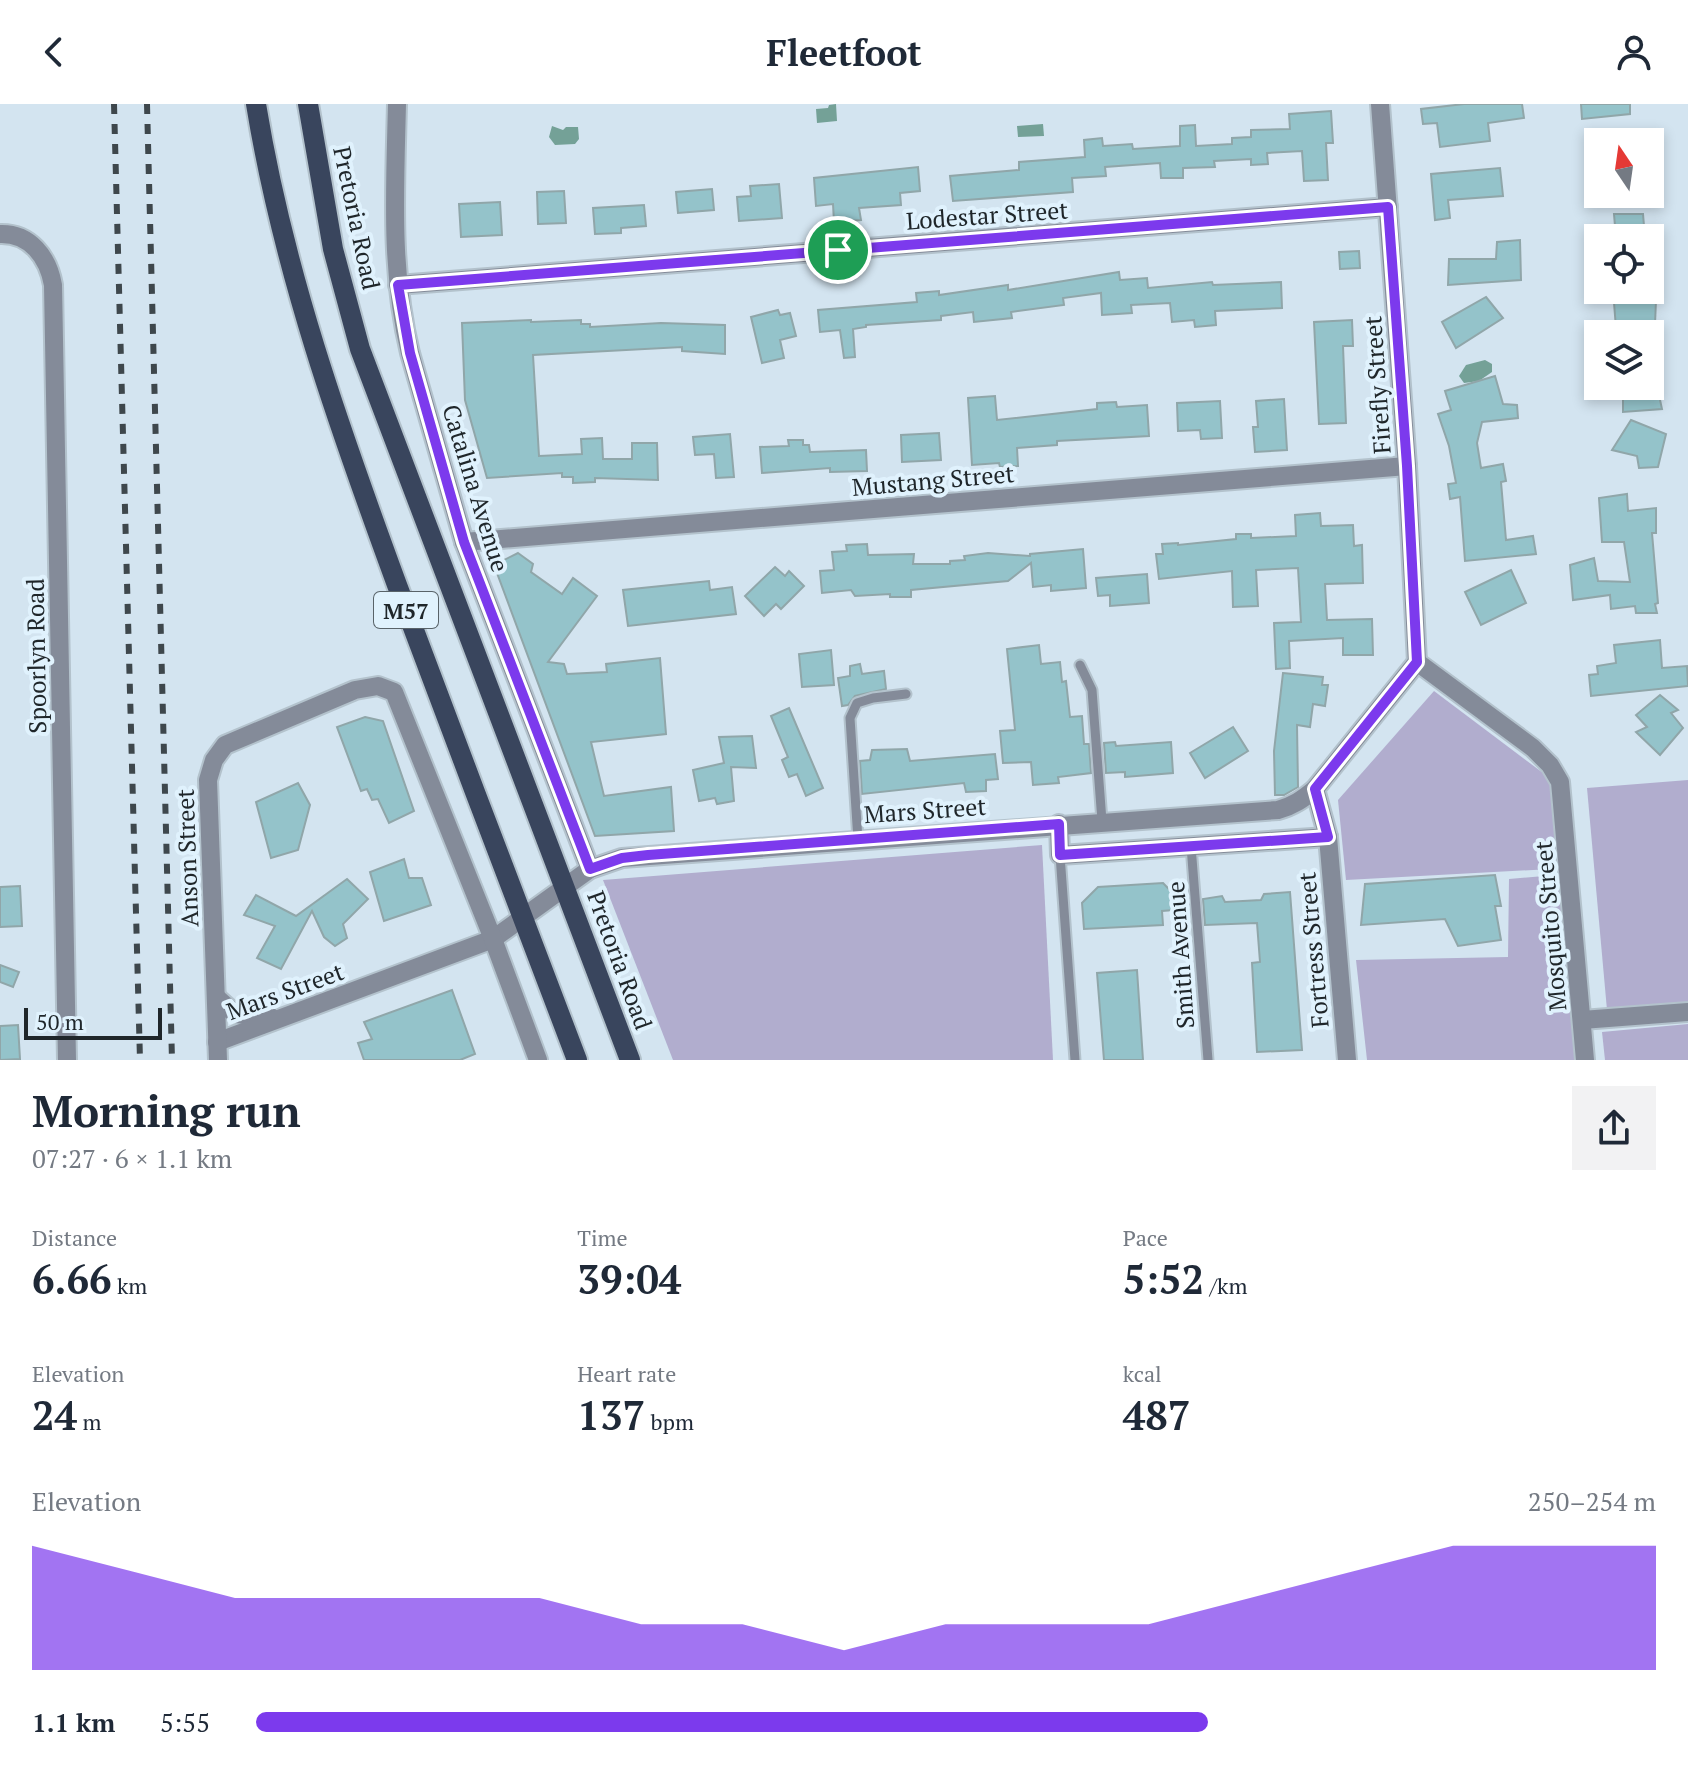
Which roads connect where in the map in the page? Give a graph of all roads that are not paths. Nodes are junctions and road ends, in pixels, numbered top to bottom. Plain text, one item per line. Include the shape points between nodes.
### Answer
1 (256, 104) edge
2 (308, 104) edge
3 (397, 104) edge
4 (1380, 104) edge
5 (1388, 207) junction
6 (0, 234) edge
7 (398, 285) junction
8 (1407, 466) junction
9 (464, 542) junction
10 (1417, 662) junction
11 (1080, 665) dead end
12 (906, 694) dead end
13 (1315, 789) junction
14 (1102, 821) junction
15 (1059, 824) junction
16 (1328, 837) junction
17 (858, 840) junction
18 (1191, 846) junction
19 (1060, 855) junction
20 (590, 869) junction
21 (564, 886) junction
22 (523, 917) junction
23 (493, 939) junction
24 (216, 997) junction
25 (1688, 1012) edge
26 (282, 1018) junction
27 (1582, 1020) junction
28 (218, 1051) edge
29 (67, 1060) edge
30 (538, 1060) edge
31 (577, 1060) edge
32 (630, 1060) edge
33 (1075, 1060) edge
34 (1208, 1060) edge
35 (1347, 1060) edge
36 (1585, 1060) edge

1 - 22 main road, M57 via 286,253 315,353
2 - 21 main road, Pretoria Road / M57 via 333,249 360,349
3 - 7 street, Catalina Avenue
4 - 5 street, Firefly Street
5 - 7 street, Lodestar Street
5 - 8 street, Firefly Street
6 - 29 street, Spoorlyn Road via 16,234 42,254 54,301
7 - 9 street, Catalina Avenue via 410,353
8 - 9 street, Mustang Street
8 - 10 street, Firefly Street
9 - 20 street, Catalina Avenue
10 - 13 street, Mars Street
10 - 27 street, Mosquito Street via 1541,755 1556,773 1562,789
11 - 14 lane via 1092,690
12 - 17 lane via 857,703 850,718
13 - 14 street, Mars Street via 1278,810
13 - 16 street, Fortress Street
14 - 15 street, Mars Street
15 - 17 street, Mars Street
15 - 19 street
16 - 18 street
16 - 35 street, Fortress Street
17 - 20 street, Mars Street via 648,855
18 - 19 street
18 - 34 lane, Smith Avenue
19 - 33 lane
20 - 21 street, Mars Street
21 - 22 street, Mars Street
21 - 32 main road, Pretoria Road / M57
22 - 23 street, Mars Street
22 - 31 main road, M57
23 - 24 street, Anson Street via 394,692 378,686 355,690 225,745 214,760 208,780
23 - 26 street, Mars Street
23 - 30 street
24 - 26 street via 235,1014
24 - 28 street, Anson Street
25 - 27 street
26 - 28 street, Mars Street
27 - 36 street, Mosquito Street

